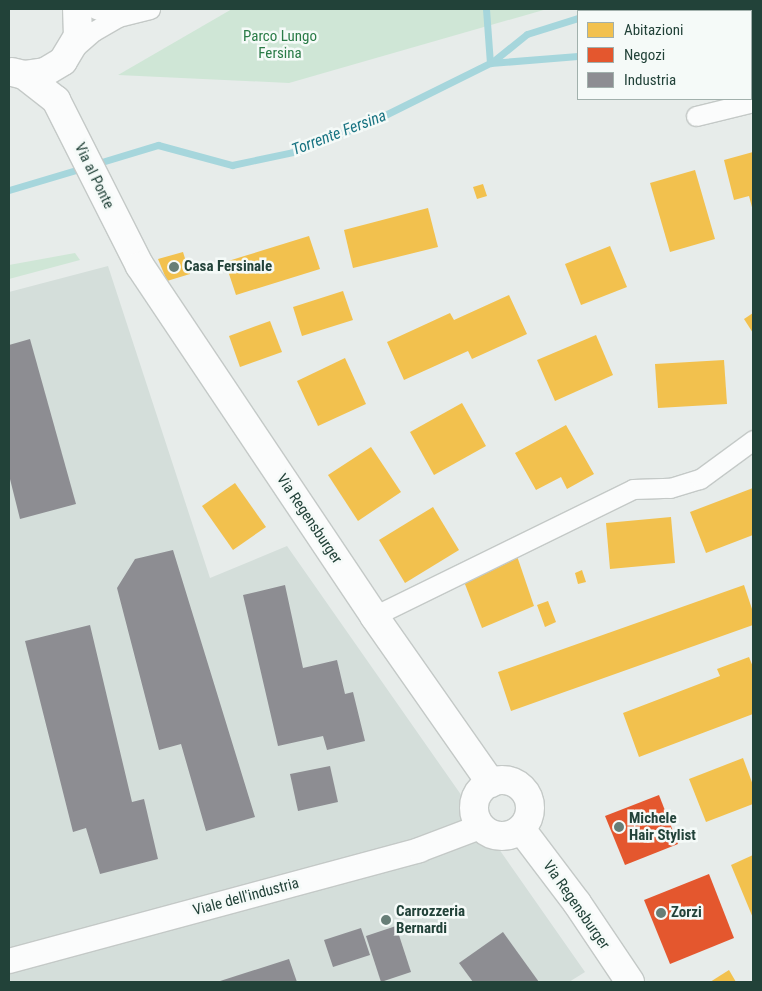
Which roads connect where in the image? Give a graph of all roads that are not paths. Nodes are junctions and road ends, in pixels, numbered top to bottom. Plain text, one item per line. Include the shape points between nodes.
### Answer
1 (77, 9) edge
2 (96, 9) edge
3 (150, 9) edge
4 (118, 18) junction
5 (68, 55) junction
6 (17, 72) edge
7 (56, 100) junction
8 (753, 102) edge
9 (696, 116) dead end
10 (132, 252) joint
11 (753, 440) edge
12 (374, 616) junction
13 (491, 783) junction
14 (480, 827) junction
15 (521, 829) junction
16 (9, 961) edge
17 (630, 982) edge

1 - 5 main road via 79,23
2 - 4 street
3 - 4 street
4 - 5 street via 94,31
5 - 6 main road via 45,72
5 - 7 main road
6 - 7 main road, Via al Ponte
7 - 10 main road, Via al Ponte
8 - 9 street
10 - 12 main road, Via Regensburger
11 - 12 street via 700,479 670,488 634,489
12 - 13 main road, Via Regensburger
13 - 14 main road via 482,788 474,804
13 - 15 main road via 508,781 523,790 530,806
14 - 15 main road via 501,837
14 - 16 street, Viale dell'industria via 419,850
15 - 17 main road, Via Regensburger via 577,903

